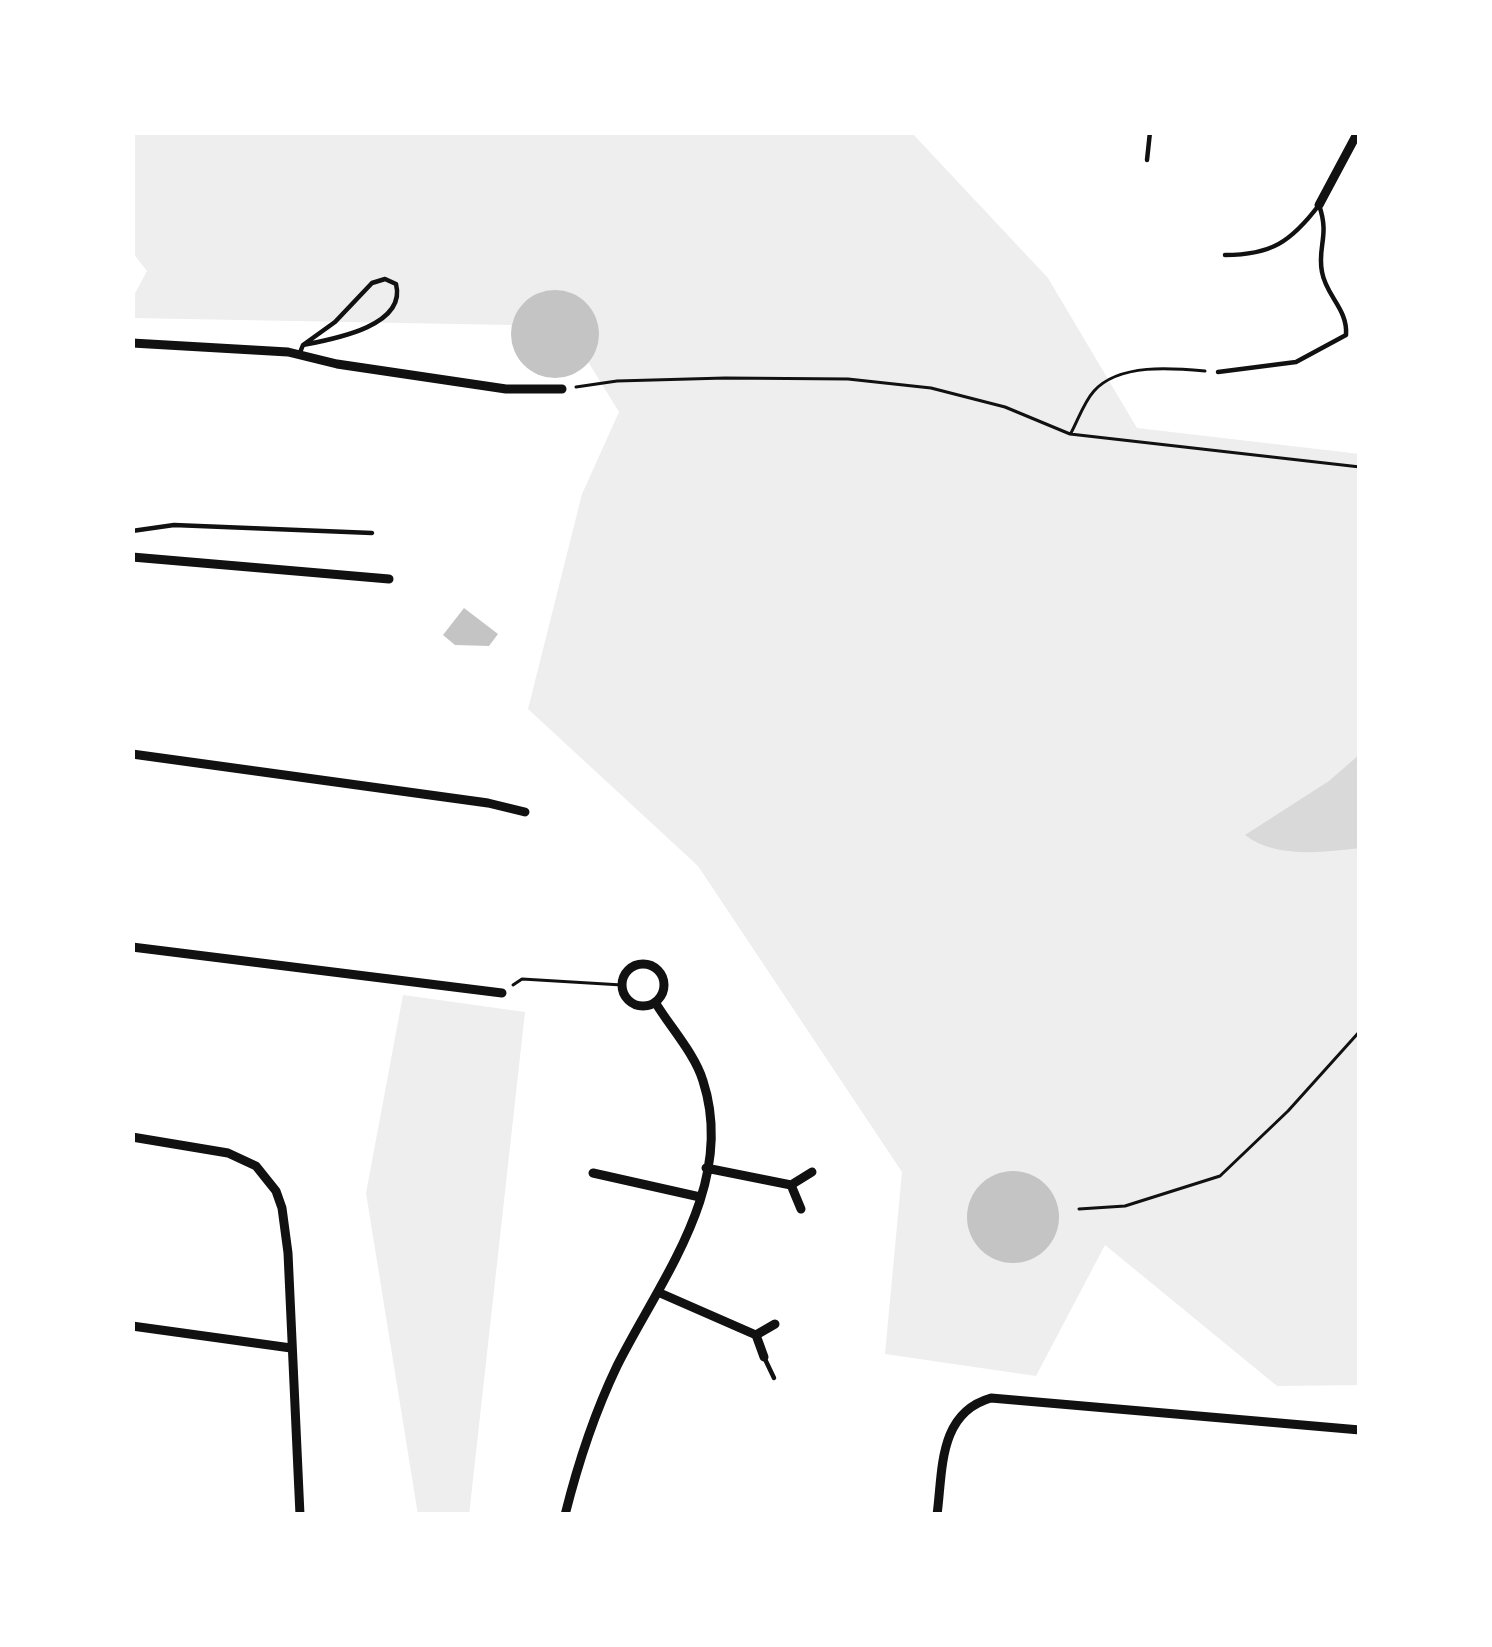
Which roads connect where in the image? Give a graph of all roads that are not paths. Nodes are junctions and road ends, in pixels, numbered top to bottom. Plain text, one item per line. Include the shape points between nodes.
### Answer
1 (1150, 132) edge
2 (1358, 132) edge
3 (1147, 160) dead end
4 (1319, 205) junction
5 (1225, 255) dead end
6 (132, 343) edge
7 (301, 350) junction
8 (1218, 372) road end
9 (562, 389) road end
10 (132, 531) edge
11 (372, 533) dead end
12 (132, 557) edge
13 (388, 579) dead end
14 (132, 754) edge
15 (525, 812) dead end
16 (132, 947) edge
17 (502, 993) road end
18 (655, 1002) junction
19 (132, 1137) edge
20 (706, 1168) junction
21 (812, 1172) dead end
22 (592, 1173) dead end
23 (791, 1185) junction
24 (700, 1197) junction
25 (801, 1209) dead end
26 (660, 1293) junction
27 (775, 1324) dead end
28 (132, 1326) edge
29 (756, 1335) junction
30 (291, 1348) junction
31 (764, 1357) joint
32 (773, 1378) dead end
33 (1360, 1430) edge
34 (300, 1515) edge
35 (565, 1515) edge
36 (937, 1515) edge

1 - 3 lane
2 - 4 street
4 - 5 lane via 1273,249
4 - 8 lane via 1327,226 1322,272 1346,335 1296,362
6 - 7 street
7 - 7 lane via 378,321 397,303 396,284 372,283
7 - 9 street via 490,387
10 - 11 lane via 174,525
12 - 13 street
14 - 15 street
16 - 17 street
18 - 18 street via 664,986 657,969 630,968 622,985 630,1001
18 - 20 street via 704,1081
19 - 30 street via 228,1153 267,1177 286,1226
20 - 23 street
20 - 24 street
21 - 23 street
22 - 24 street
23 - 25 street
24 - 26 street
26 - 29 street
26 - 35 street via 599,1406
27 - 29 street
28 - 30 street
29 - 31 street
30 - 34 street
31 - 32 lane
33 - 36 street via 992,1398 964,1411 947,1437

